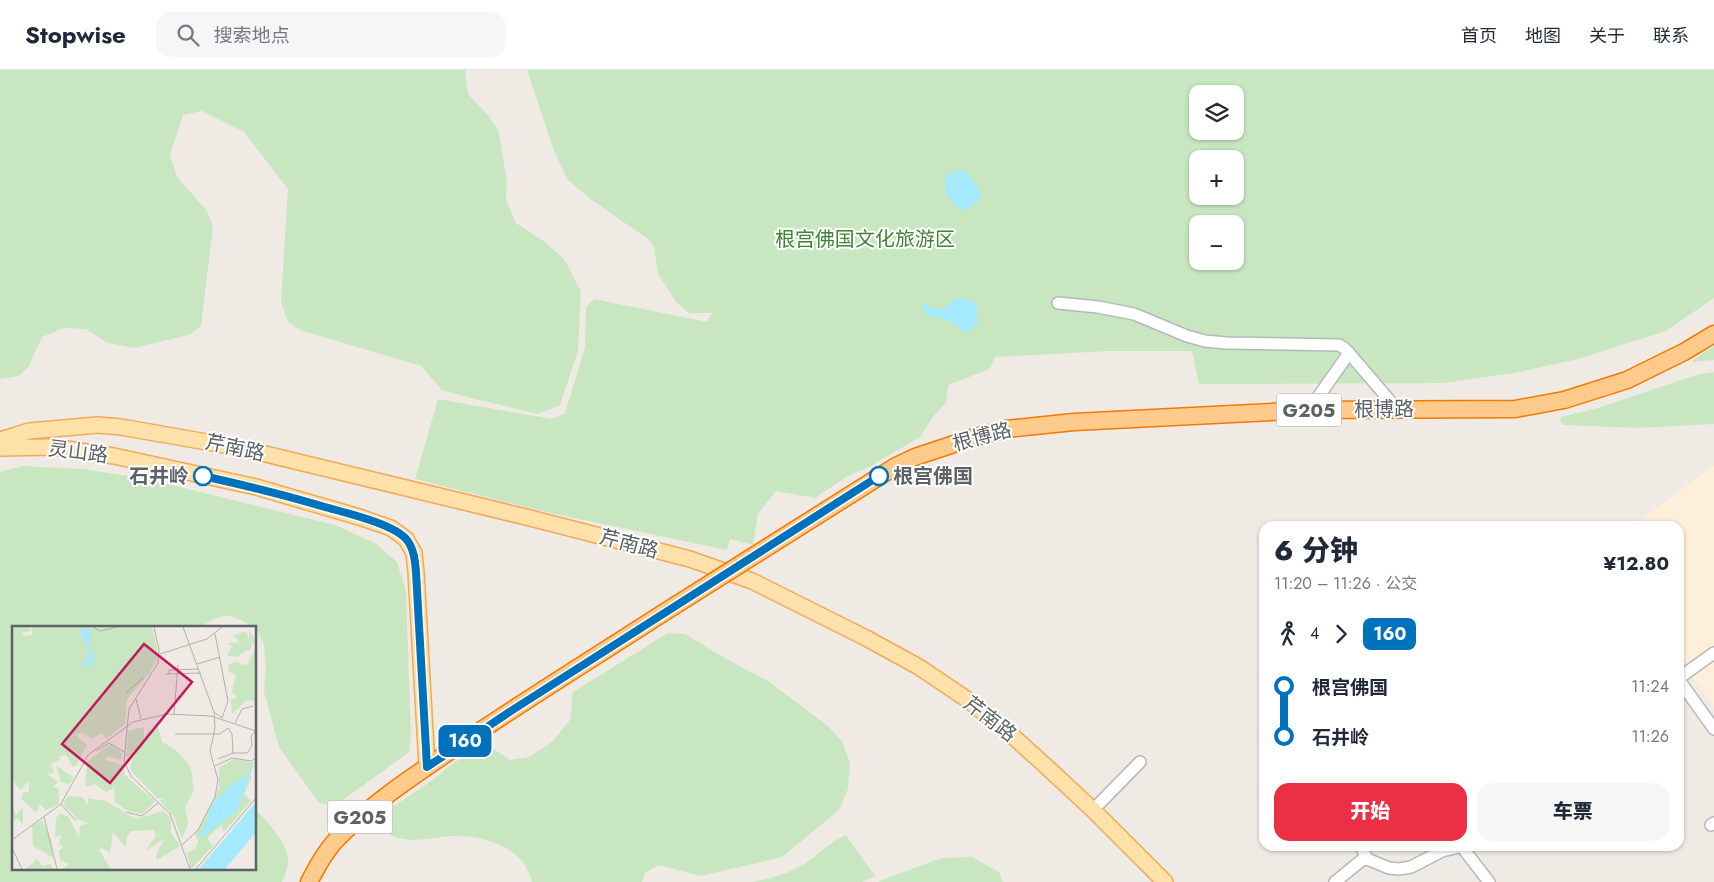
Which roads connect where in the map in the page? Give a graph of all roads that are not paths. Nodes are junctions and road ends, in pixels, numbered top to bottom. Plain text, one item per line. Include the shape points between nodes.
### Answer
1 (1058, 304) dead end
2 (1714, 334) edge
3 (1349, 353) junction
4 (1396, 408) junction
5 (1309, 410) junction
6 (0, 440) edge
7 (0, 448) edge
8 (1714, 652) edge
9 (1684, 675) edge
10 (1684, 686) edge
11 (1714, 729) edge
12 (1140, 762) dead end
13 (427, 767) junction
14 (1093, 810) junction
15 (1363, 851) edge
16 (1442, 851) edge
17 (1467, 851) edge
18 (1367, 859) junction
19 (308, 882) edge
20 (1165, 882) edge
21 (1335, 882) edge
22 (1489, 882) edge

1 - 3 street via 1134,314 1205,341 1339,346
2 - 4 highway, 根博路 / G205 via 1627,380 1564,400 1515,409
3 - 4 street
3 - 5 street
4 - 5 highway, 根博路 / G205
5 - 13 highway, 根博路 / G205, bridge via 1074,422 1006,429 915,457 660,615
6 - 14 main road, 芹南路 via 30,431 98,424 121,426 241,448 699,562 752,581 803,605 919,668 1006,730
7 - 13 main road, 灵山路 via 53,447 106,455 256,487 391,528 406,539 414,553 416,572
8 - 9 street
10 - 11 street
12 - 14 street
13 - 19 highway, G205 via 337,838
14 - 20 main road, 芹南路
15 - 18 street
16 - 18 street via 1411,867 1399,869
17 - 22 street
18 - 21 street

